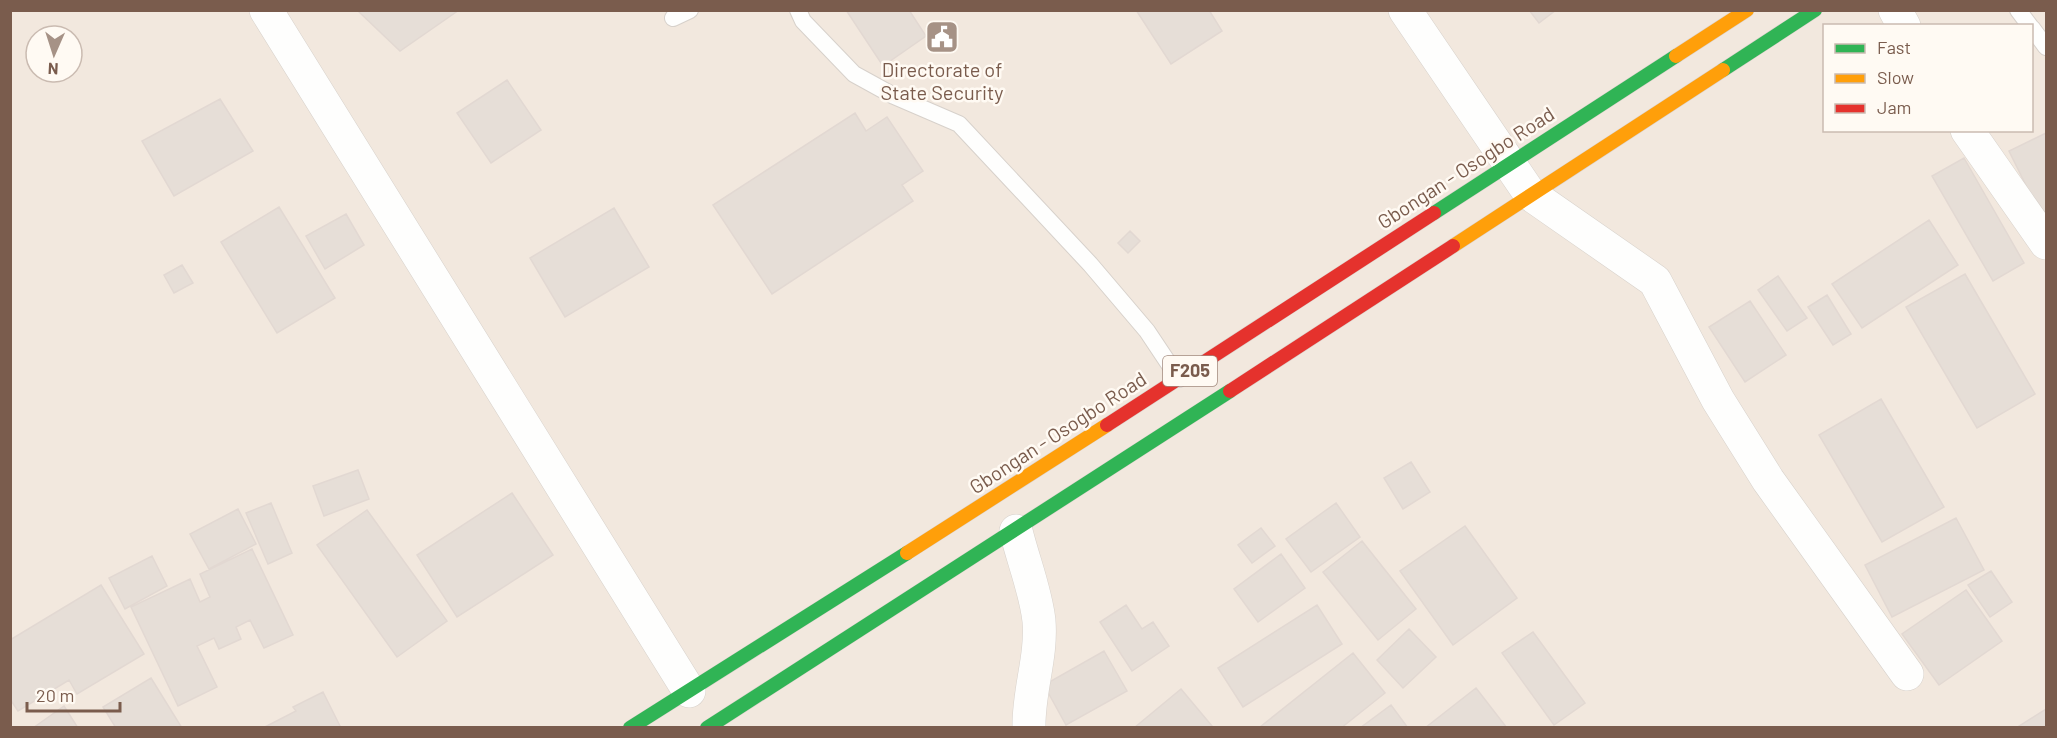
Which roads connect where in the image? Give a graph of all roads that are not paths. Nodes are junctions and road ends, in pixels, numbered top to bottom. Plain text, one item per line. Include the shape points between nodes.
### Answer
1 (266, 10) edge
2 (690, 10) edge
3 (798, 10) edge
4 (1405, 10) edge
5 (1747, 10) edge
6 (1815, 10) edge
7 (1895, 10) edge
8 (2018, 10) edge
9 (672, 18) dead end
10 (1903, 24) edge
11 (2029, 24) edge
12 (2033, 30) edge
13 (2046, 47) edge
14 (1968, 132) edge
15 (1509, 163) junction
16 (1530, 194) junction
17 (2046, 243) edge
18 (1179, 379) junction
19 (1016, 531) junction
20 (1907, 674) dead end
21 (689, 691) junction
22 (630, 728) edge
23 (707, 728) edge
24 (1029, 728) edge

1 - 21 street
2 - 9 lane
3 - 18 lane via 802,21 854,74 959,124 1090,264 1147,331
4 - 15 street
5 - 15 main road, Gbongan - Osogbo Road / F205
6 - 16 main road, F205
7 - 10 street
8 - 11 lane
12 - 13 lane
14 - 17 street
15 - 16 street
15 - 18 main road, Gbongan - Osogbo Road / F205
16 - 19 main road, F205
16 - 20 street via 1655,281 1718,400 1768,480
18 - 21 main road, Gbongan - Osogbo Road / F205
19 - 23 main road, F205
19 - 24 street via 1039,621 1038,664 1028,712
21 - 22 main road, Gbongan - Osogbo Road / F205

